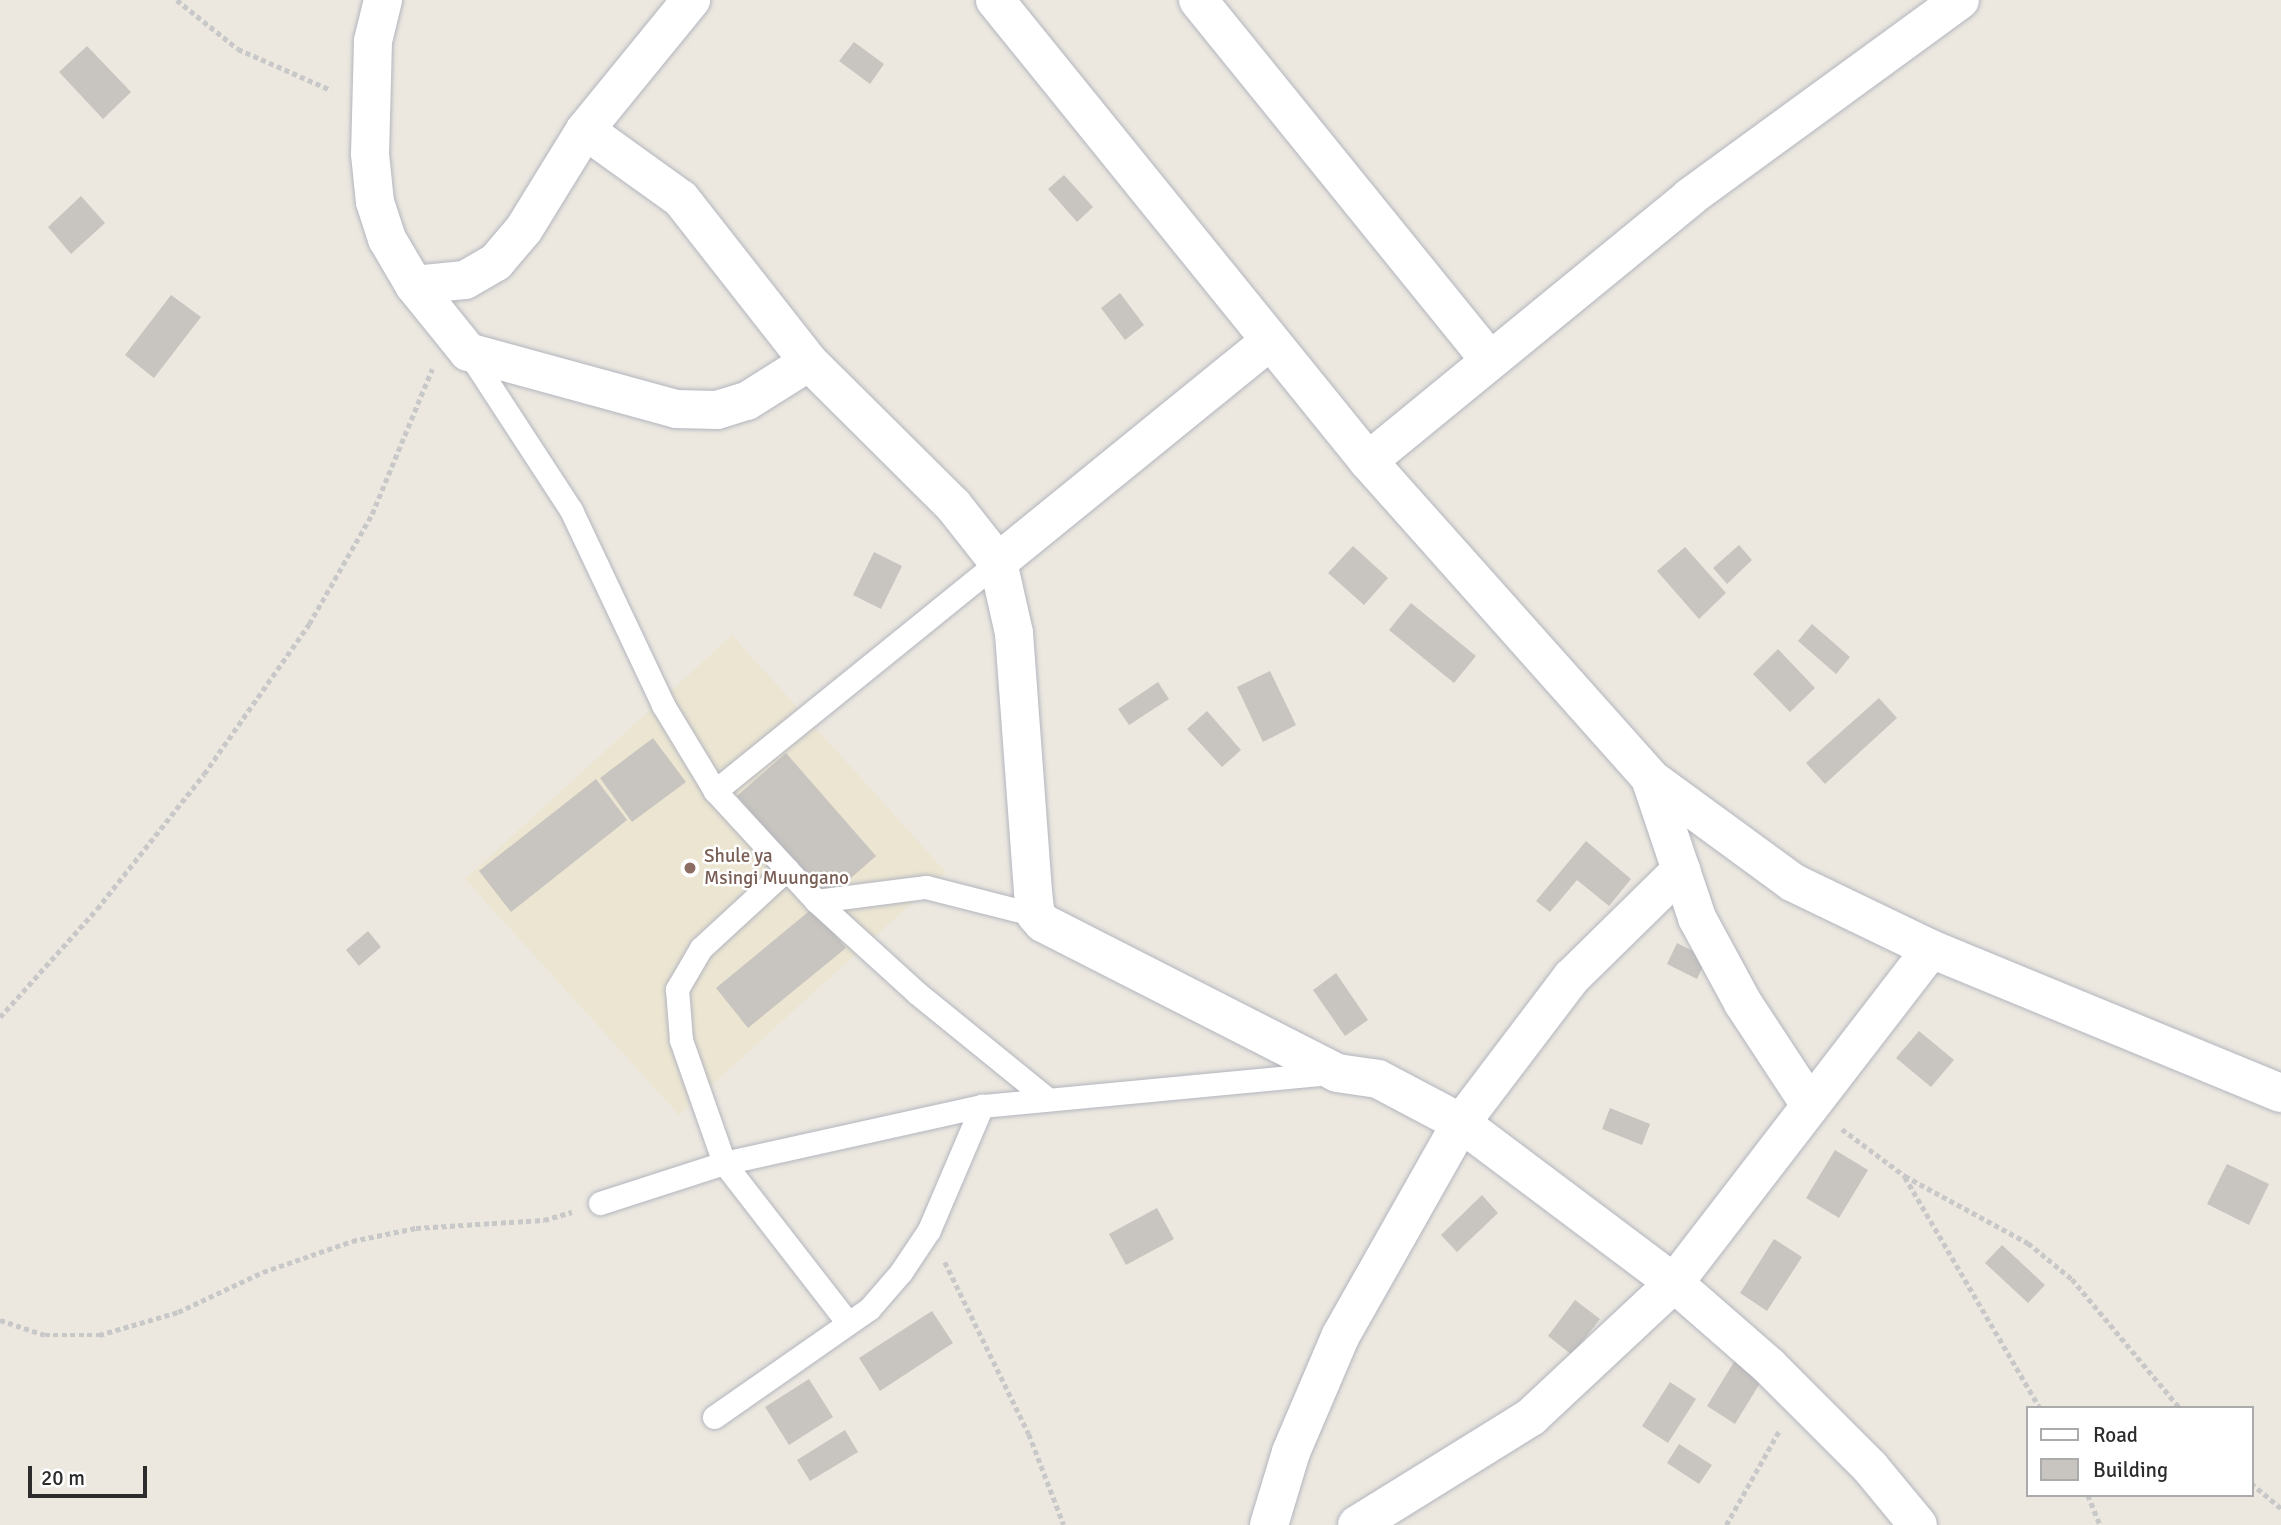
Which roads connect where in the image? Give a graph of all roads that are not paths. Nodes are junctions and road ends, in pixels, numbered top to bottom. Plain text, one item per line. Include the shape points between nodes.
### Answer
1 (383, 0) edge
2 (691, 0) edge
3 (995, 0) edge
4 (1198, 0) edge
5 (1960, 0) edge
6 (585, 130) junction
7 (414, 285) junction
8 (458, 341) junction
9 (1270, 341) junction
10 (1489, 359) junction
11 (809, 362) junction
12 (1367, 461) junction
13 (998, 562) junction
14 (1650, 778) junction
15 (715, 791) junction
16 (787, 869) junction
17 (1681, 870) junction
18 (816, 901) junction
19 (1036, 915) junction
20 (1931, 949) junction
21 (1337, 1073) junction
22 (2281, 1093) edge
23 (1046, 1098) junction
24 (1810, 1105) junction
25 (982, 1106) junction
26 (1461, 1124) junction
27 (724, 1163) junction
28 (600, 1203) road end
29 (1674, 1283) junction
30 (848, 1324) junction
31 (714, 1417) dead end
32 (1269, 1525) edge
33 (1357, 1525) edge
34 (1918, 1525) edge

1 - 7 street via 373,41 370,154 375,202 387,239
2 - 6 street
3 - 9 street
4 - 10 street
5 - 10 street via 1690,197
6 - 7 street via 524,229 496,262 465,280
6 - 11 street via 681,199
7 - 8 street
8 - 11 street via 676,410 717,410 747,401
8 - 15 lane via 571,510 663,705
9 - 12 street
9 - 13 street
10 - 12 street
11 - 13 street via 953,505
12 - 14 street
13 - 15 lane
13 - 19 street via 1014,632
14 - 17 street
14 - 20 street via 1792,882
15 - 16 lane
16 - 18 lane
16 - 27 lane via 701,948 677,989 681,1040
17 - 24 street via 1697,918 1743,1003
17 - 26 street via 1572,977
18 - 19 lane via 926,887
18 - 23 lane via 917,993
19 - 21 street via 1054,930 1191,995
20 - 22 street
20 - 24 street
21 - 23 lane
21 - 26 street via 1378,1079
23 - 25 lane
24 - 29 street
25 - 27 lane
25 - 30 lane via 929,1230 885,1291
26 - 29 street
26 - 32 street via 1341,1335 1290,1452
27 - 28 lane
27 - 30 lane
29 - 33 street via 1531,1416
29 - 34 street via 1799,1395
30 - 31 lane

